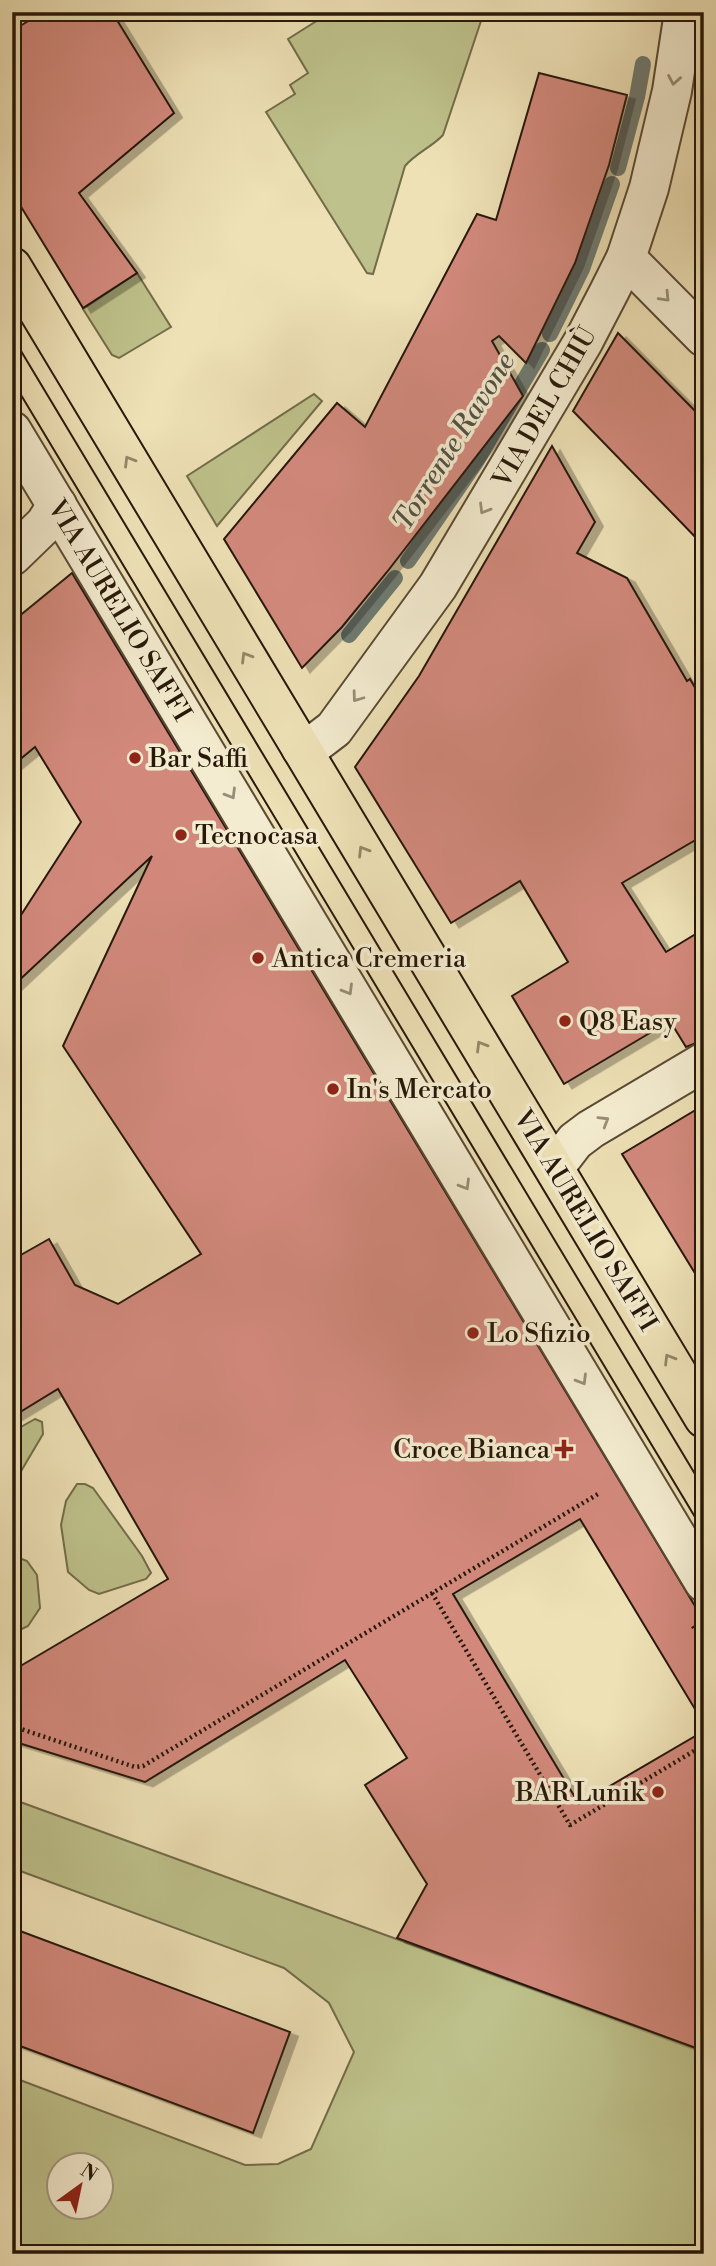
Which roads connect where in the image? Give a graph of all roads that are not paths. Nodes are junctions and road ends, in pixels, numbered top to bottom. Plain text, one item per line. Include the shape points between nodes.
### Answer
1 (684, 12) edge
2 (626, 258) junction
3 (12, 267) edge
4 (704, 337) edge
5 (12, 431) edge
6 (57, 505) junction
7 (12, 556) edge
8 (301, 748) junction
9 (704, 1062) edge
10 (555, 1167) junction
11 (704, 1418) edge
12 (704, 1582) edge

1 -> 2 street, VIA DEL CHIÙ via 672,92 641,218
2 -> 4 street
2 -> 8 street, VIA DEL CHIÙ via 583,342 438,586 334,729
8 -> 3 main road, VIA AURELIO SAFFI
5 - 6 street, VIA AURELIO SAFFI
6 - 7 street via 45,524
6 -> 12 street, VIA AURELIO SAFFI
10 -> 8 main road, VIA AURELIO SAFFI
10 -> 9 street via 591,1129
11 -> 10 main road, VIA AURELIO SAFFI

